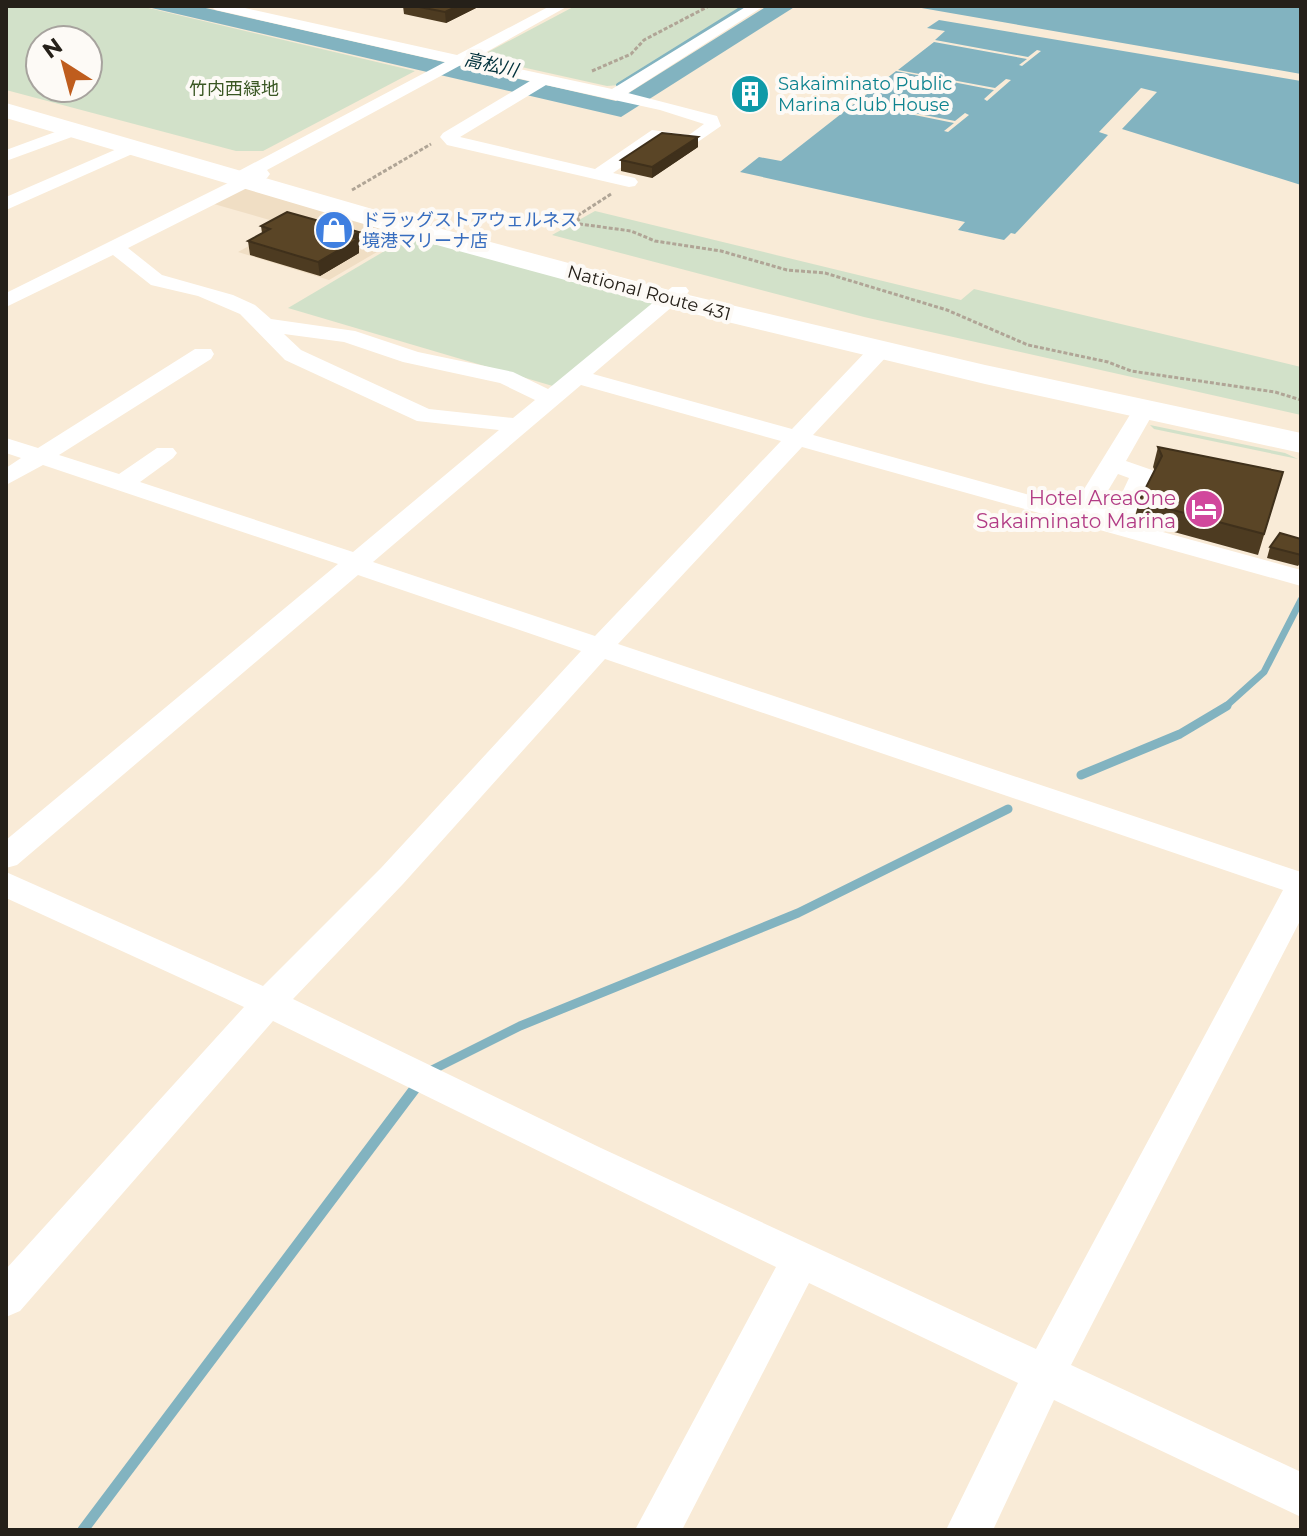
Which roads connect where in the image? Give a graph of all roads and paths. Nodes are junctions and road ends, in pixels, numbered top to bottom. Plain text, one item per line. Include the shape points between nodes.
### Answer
1 (216, 6) edge
2 (561, 6) edge
3 (709, 6) edge
4 (757, 6) edge
5 (455, 62) junction
6 (584, 74) dead end
7 (540, 81) junction
8 (617, 96) junction
9 (6, 100) edge
10 (6, 110) edge
11 (74, 130) junction
12 (133, 147) junction
13 (6, 156) edge
14 (251, 175) junction
15 (598, 175) junction
16 (629, 182) joint
17 (6, 204) edge
18 (115, 249) junction
19 (674, 295) junction
20 (6, 301) edge
21 (266, 325) junction
22 (879, 351) junction
23 (203, 354) dead end
24 (578, 377) junction
25 (551, 399) junction
26 (1301, 400) edge
27 (1144, 410) junction
28 (518, 426) junction
29 (1301, 431) edge
30 (795, 439) junction
31 (1301, 443) edge
32 (6, 445) edge
33 (165, 453) dead end
34 (40, 456) junction
35 (1111, 464) dead end
36 (6, 478) edge
37 (121, 484) junction
38 (356, 563) junction
39 (1297, 577) edge
40 (600, 647) junction
41 (6, 857) edge
42 (6, 884) edge
43 (1301, 886) edge
44 (268, 1003) junction
45 (801, 1259) junction
46 (6, 1298) edge
47 (1044, 1375) junction
48 (1301, 1495) edge
49 (658, 1530) edge
50 (969, 1530) edge

1 - 5 street
2 - 5 street
3 - 6 path via 644,40 631,54
4 - 8 street
5 - 7 street
5 - 14 street
7 - 8 street
7 - 15 street via 449,137
8 - 15 street via 702,116 713,126 692,141 658,134
9 - 14 highway, National Route 431
10 - 11 highway, National Route 431
11 - 12 highway, National Route 431
11 - 13 street
12 - 14 highway, National Route 431
12 - 17 street
14 - 18 street
14 - 19 highway, National Route 431
15 - 16 street
16 - 26 path via 577,216 580,224 631,231 787,270 825,273 960,314 1028,345 1131,371
18 - 20 street
18 - 21 street via 152,278 238,304
19 - 22 highway, National Route 431
19 - 24 street
19 - 29 highway, National Route 431
21 - 25 street via 347,336 505,377
21 - 28 street via 293,355 425,416
22 - 27 highway, National Route 431
22 - 30 street
23 - 34 street
24 - 25 street
24 - 30 street
25 - 28 street
27 - 31 highway, National Route 431
27 - 35 street
28 - 38 street
30 - 39 street
30 - 40 street
32 - 34 street
33 - 37 street
34 - 36 street
34 - 37 street
37 - 38 street
38 - 40 street
38 - 41 street
40 - 43 street
40 - 44 street via 392,876
42 - 44 street
43 - 47 street
44 - 45 street
44 - 46 street
45 - 47 street
45 - 49 street
47 - 48 street
47 - 50 street

